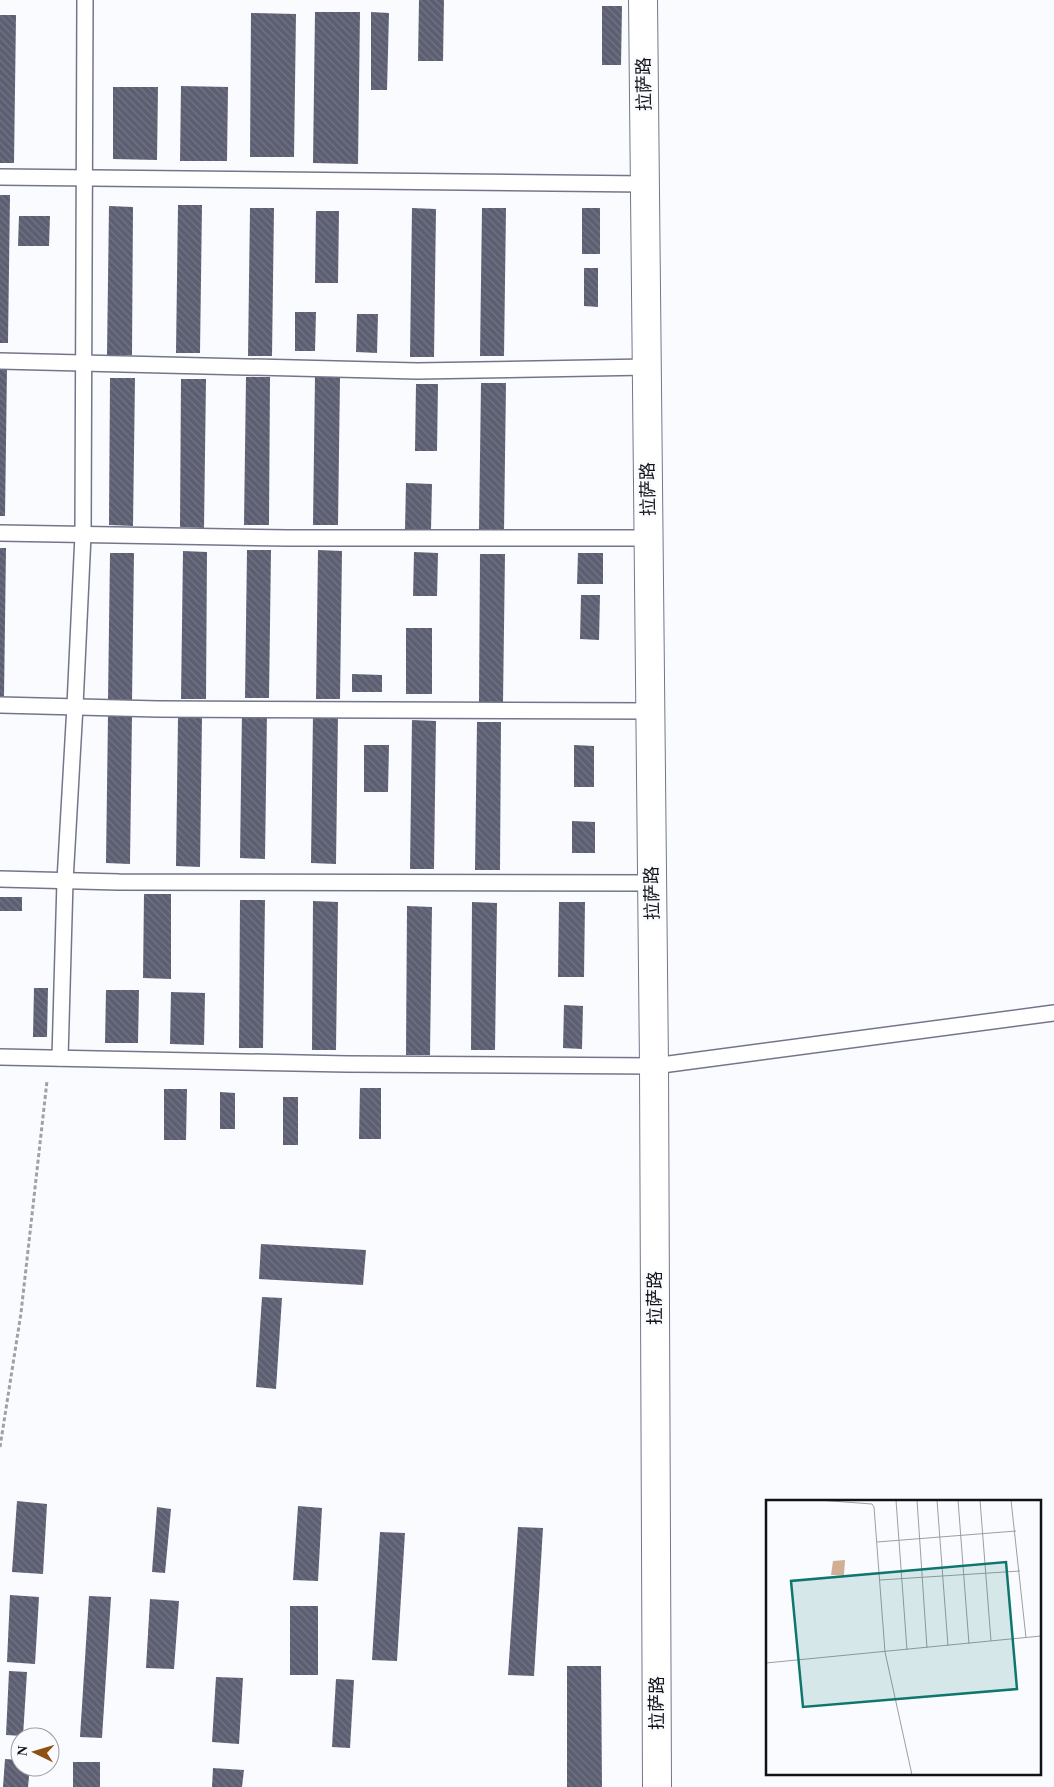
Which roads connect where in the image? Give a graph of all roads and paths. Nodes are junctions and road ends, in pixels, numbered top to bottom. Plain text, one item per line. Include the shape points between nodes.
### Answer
1 (85, 0) edge
2 (643, 0) edge
3 (0, 177) edge
4 (84, 178) junction
5 (645, 184) junction
6 (0, 361) edge
7 (83, 363) junction
8 (647, 367) junction
9 (0, 534) edge
10 (83, 535) junction
11 (648, 538) junction
12 (0, 704) edge
13 (76, 706) junction
14 (650, 711) junction
15 (0, 879) edge
16 (65, 881) junction
17 (652, 883) junction
18 (1054, 1013) edge
19 (0, 1057) edge
20 (56, 1058) junction
21 (654, 1066) junction
22 (0, 1447) edge
23 (657, 1787) edge

1 - 4 lane
2 - 5 street, 拉萨路
3 - 4 lane
4 - 5 lane
4 - 7 lane
5 - 8 street, 拉萨路
6 - 7 lane
7 - 8 lane via 417,371
7 - 10 lane
8 - 11 street, 拉萨路
9 - 10 lane
10 - 11 lane
10 - 13 lane
11 - 14 street, 拉萨路
12 - 13 lane
13 - 14 lane
13 - 16 lane
14 - 17 street, 拉萨路
15 - 16 lane
16 - 17 lane
16 - 20 lane
17 - 21 street, 拉萨路
18 - 21 lane
19 - 20 lane
20 - 21 lane
20 - 22 path via 45,1097 21,1313
21 - 23 street, 拉萨路

